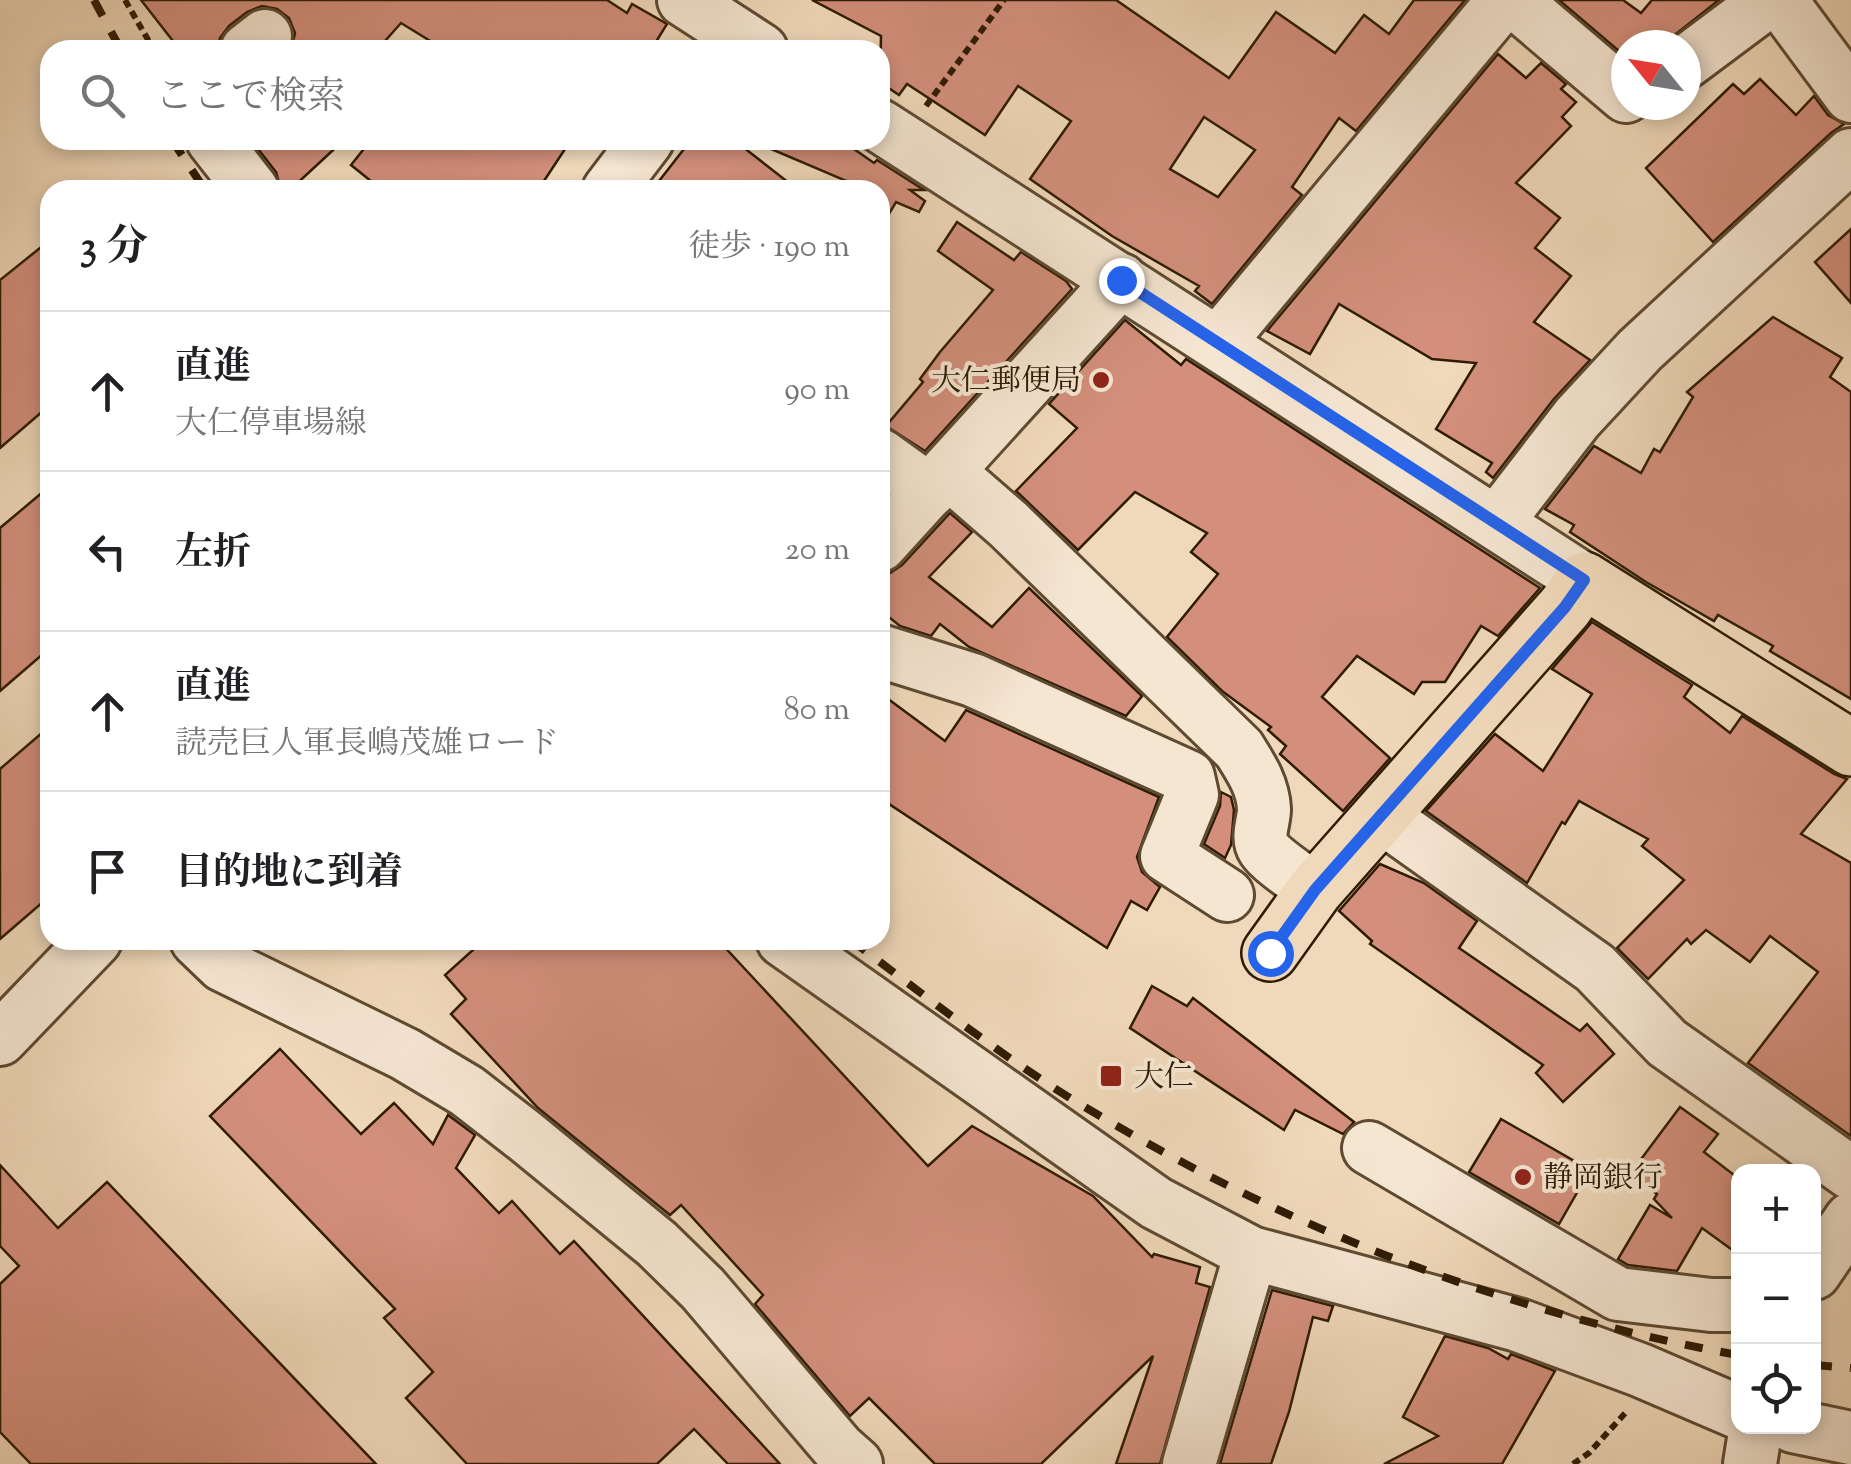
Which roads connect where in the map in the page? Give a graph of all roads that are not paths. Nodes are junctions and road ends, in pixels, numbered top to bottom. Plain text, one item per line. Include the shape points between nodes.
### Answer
1 (684, 0) edge
2 (1768, 0) edge
3 (1780, 0) edge
4 (1515, 1) edge
5 (732, 40) edge
6 (1701, 51) edge
7 (1611, 83) edge
8 (1851, 96) edge
9 (891, 133) edge
10 (221, 150) edge
11 (639, 150) edge
12 (1851, 156) edge
13 (244, 180) edge
14 (617, 180) edge
15 (1121, 280) junction
16 (1218, 343) junction
17 (890, 460) edge
18 (939, 482) junction
19 (1496, 522) junction
20 (890, 533) edge
21 (1584, 580) junction
22 (890, 654) edge
23 (1851, 748) edge
24 (1381, 816) junction
25 (1315, 890) junction
26 (1227, 894) dead end
27 (85, 950) edge
28 (208, 950) edge
29 (796, 950) edge
30 (1270, 953) dead end
31 (0, 1039) edge
32 (1369, 1148) dead end
33 (1851, 1174) edge
34 (1851, 1220) edge
35 (1250, 1252) junction
36 (1821, 1264) edge
37 (1731, 1305) edge
38 (1731, 1409) edge
39 (1821, 1432) edge
40 (1755, 1434) edge
41 (1851, 1438) edge
42 (856, 1464) edge
43 (1189, 1464) edge
44 (1750, 1464) edge

1 - 5 street
2 - 6 street
3 - 8 street
4 - 7 street
4 - 16 street
9 - 15 street
10 - 13 street
11 - 14 street
12 - 19 street via 1640,350
15 - 16 street
15 - 18 street
16 - 19 street
17 - 18 street
18 - 20 street
18 - 25 street via 1008,524 1239,750 1261,794 1264,849
19 - 21 street
21 - 23 main road
21 - 24 main road
22 - 26 street via 973,680 1188,777 1192,795 1166,856
24 - 25 main road
24 - 33 street via 1595,968 1667,1042
25 - 30 main road
27 - 31 street
28 - 42 street via 224,965 404,1054 525,1136 703,1288
29 - 35 street via 1156,1202
32 - 37 street via 1618,1294
34 - 36 street
35 - 38 street via 1518,1326
35 - 43 street
39 - 41 street
40 - 44 street

